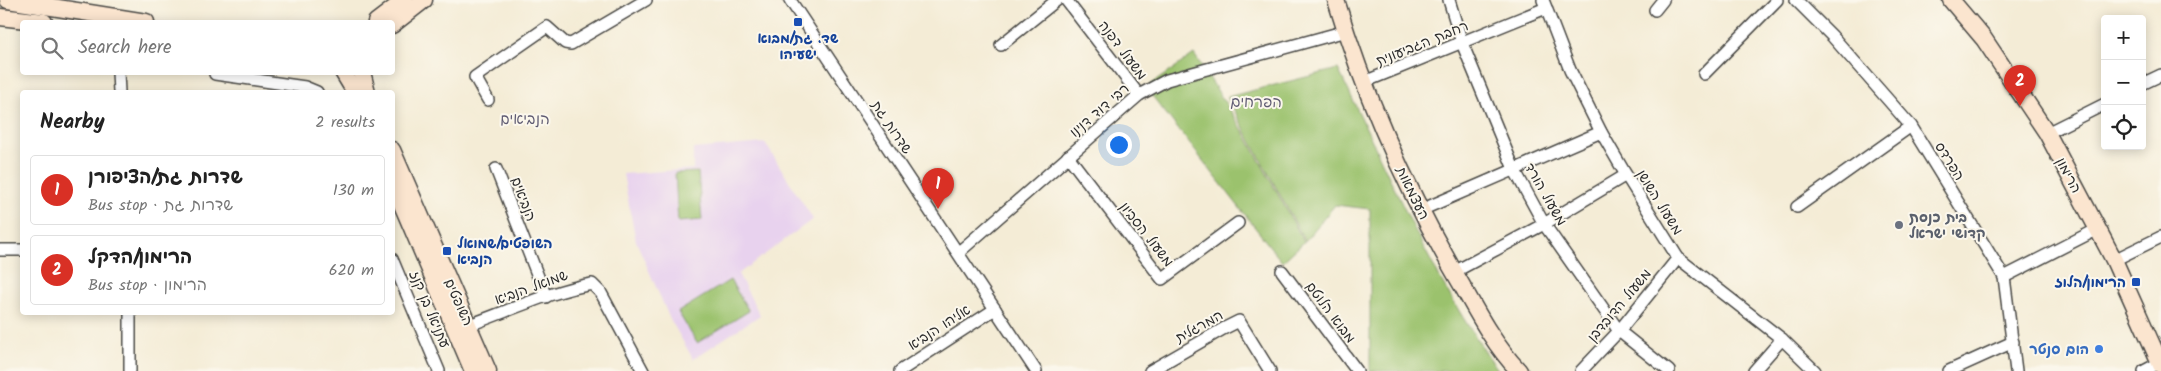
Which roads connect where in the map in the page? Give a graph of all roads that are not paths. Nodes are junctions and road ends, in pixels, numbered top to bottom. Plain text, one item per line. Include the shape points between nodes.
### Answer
1 (8, 0) edge
2 (405, 0) edge
3 (424, 0) edge
4 (646, 0) edge
5 (790, 0) edge
6 (1057, 0) edge
7 (1066, 0) edge
8 (1336, 0) edge
9 (1449, 0) edge
10 (1663, 0) edge
11 (1777, 0) edge
12 (1796, 0) edge
13 (1951, 0) edge
14 (1544, 4) edge
15 (1655, 10) dead end
16 (0, 17) edge
17 (26, 20) edge
18 (133, 20) edge
19 (379, 20) edge
20 (395, 23) edge
21 (1346, 31) junction
22 (1462, 43) junction
23 (1001, 45) dead end
24 (1704, 74) dead end
25 (118, 75) edge
26 (222, 75) edge
27 (345, 75) edge
28 (363, 75) edge
29 (2161, 75) edge
30 (1364, 82) junction
31 (2146, 82) edge
32 (119, 90) edge
33 (313, 90) edge
34 (354, 90) edge
35 (366, 90) edge
36 (1139, 95) junction
37 (488, 100) dead end
38 (2103, 105) edge
39 (1911, 126) junction
40 (1601, 132) junction
41 (2047, 133) junction
42 (1068, 156) junction
43 (395, 157) edge
44 (496, 169) dead end
45 (1514, 169) junction
46 (1626, 175) junction
47 (395, 188) edge
48 (1797, 208) dead end
49 (1421, 210) junction
50 (1238, 223) dead end
51 (1544, 224) junction
52 (2098, 229) junction
53 (2161, 237) edge
54 (0, 250) edge
55 (20, 250) edge
56 (959, 252) junction
57 (1678, 258) junction
58 (2114, 260) junction
59 (395, 266) edge
60 (1282, 271) dead end
61 (1454, 272) junction
62 (2004, 277) junction
63 (546, 297) junction
64 (994, 308) junction
65 (130, 315) edge
66 (469, 325) junction
67 (1619, 331) junction
68 (1782, 339) junction
69 (2013, 342) junction
70 (2161, 363) edge
71 (130, 371) edge
72 (439, 371) edge
73 (473, 371) edge
74 (488, 371) edge
75 (643, 371) edge
76 (900, 371) edge
77 (1036, 371) edge
78 (1151, 371) edge
79 (1270, 371) edge
80 (1357, 371) edge
81 (1519, 371) edge
82 (1581, 371) edge
83 (1669, 371) edge
84 (1754, 371) edge
85 (1815, 371) edge
86 (1949, 371) edge
87 (2016, 371) edge
88 (2144, 371) edge

1 - 18 street
2 - 19 street
3 - 20 street
4 - 37 street via 571,44 564,43 547,27 475,77
5 - 56 street, שדרות גת
6 - 23 street
7 - 36 street, משעול דפנה
8 - 21 street, העצמאות
9 - 22 street, משעול הורד
10 - 15 street
11 - 24 street
12 - 39 street, הפרדס
13 - 41 street, הרימון via 1984,38
14 - 22 street, רחבת הגביעונית
14 - 40 street, משעול השושן via 1570,70
16 - 17 street
21 - 30 street, העצמאות
21 - 36 street, רבי דוד דנינו via 1167,80
22 - 30 street, רחבת הגביעונית
22 - 45 street, משעול הורד
25 - 32 street
26 - 33 street
27 - 34 street
28 - 35 street
29 - 31 street
30 - 49 street, העצמאות
36 - 42 street, רבי דוד דנינו
38 - 41 street
39 - 48 street
39 - 62 street, הפרדס
40 - 45 street
40 - 46 street, משעול השושן
41 - 52 street, הרימון
42 - 50 street, משעול הסביון via 1162,279
42 - 56 street, רבי דוד דנינו
43 - 66 street, השופטים
44 - 63 street, הנביאים
45 - 49 street
45 - 51 street, משעול הורד
46 - 51 street
46 - 57 street, משעול השושן
47 - 73 street, השופטים
49 - 61 street, העצמאות
51 - 61 street
51 - 67 street, משעול הורד
52 - 58 street, הרימון
52 - 62 street
53 - 58 street
54 - 55 street
56 - 64 street, שדרות גת
57 - 67 street, משעול הדובדבן
57 - 68 street, משעול השושן
58 - 70 street, הרימון
59 - 72 street, עתניאל בן קנז
60 - 80 street, מבוא הלוטם
61 - 81 street, העצמאות via 1506,358
62 - 69 street, הפרדס
63 - 66 street, שמואל הנביא
63 - 75 street, שמואל הנביא via 592,284 601,293
64 - 76 street, אליהו הנביא
64 - 77 street, שדרות גת
65 - 71 street
66 - 74 street, השופטים
67 - 82 street, משעול הדובדבן
67 - 83 street, משעול הורד
68 - 84 street
68 - 85 street, משעול השושן
69 - 86 street
69 - 87 street, הפרדס
70 - 88 street
78 - 79 street, המרגלית via 1239,321

